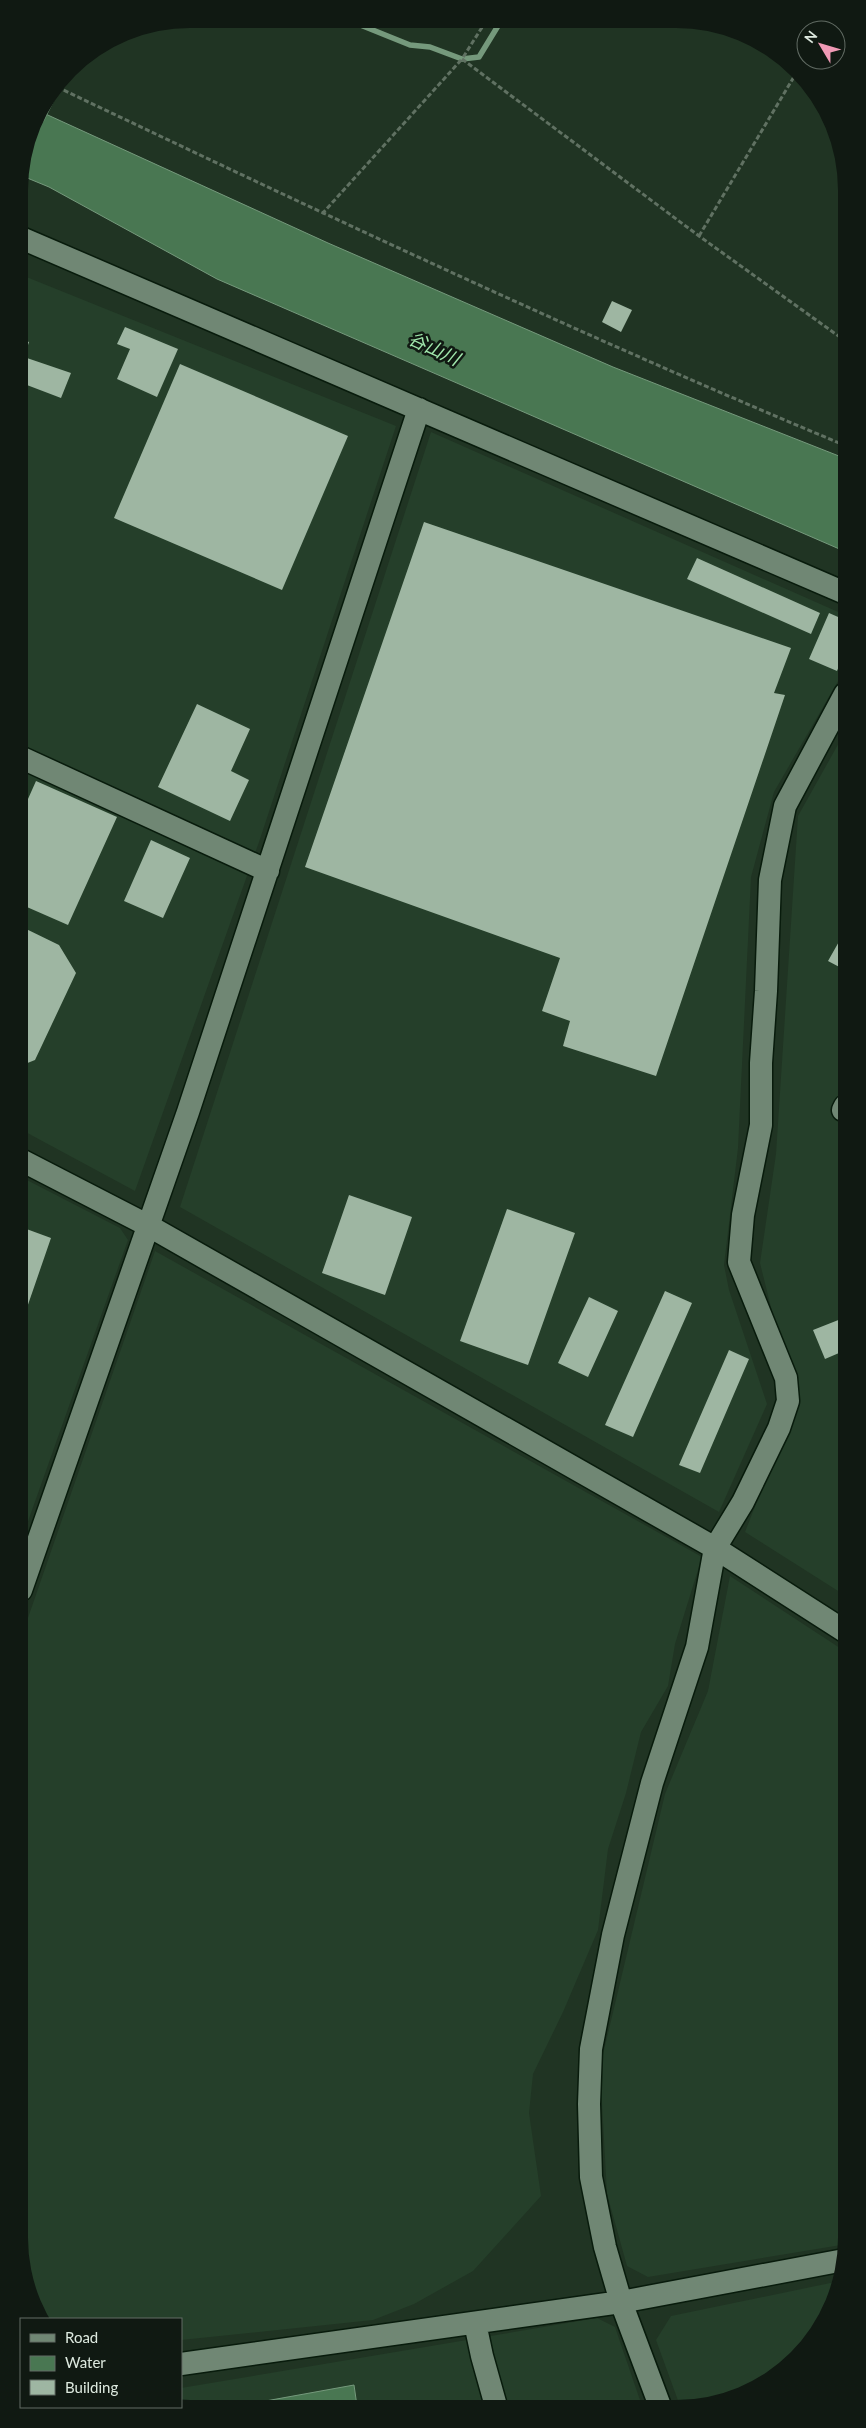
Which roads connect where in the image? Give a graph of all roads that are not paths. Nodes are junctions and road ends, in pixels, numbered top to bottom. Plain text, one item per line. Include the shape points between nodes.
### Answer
1 (28, 241) edge
2 (419, 409) junction
3 (838, 590) edge
4 (838, 707) edge
5 (28, 761) edge
6 (268, 871) junction
7 (28, 1164) edge
8 (149, 1226) junction
9 (715, 1548) junction
10 (28, 1570) edge
11 (838, 1627) edge
12 (837, 2261) edge
13 (621, 2302) junction
14 (475, 2323) junction
15 (182, 2364) edge
16 (494, 2400) edge
17 (658, 2400) edge

1 - 2 street
2 - 3 street
2 - 6 street
4 - 9 street via 785,806 770,880 761,1125 743,1215 739,1262 786,1378 788,1401 779,1428 743,1502
5 - 6 street
6 - 8 street
7 - 8 street
8 - 9 street
8 - 10 street
9 - 11 street
9 - 13 street via 697,1647 652,1783 613,1935 591,2049 591,2177 604,2247
12 - 13 street
13 - 14 street
13 - 17 street
14 - 15 street
14 - 16 street

